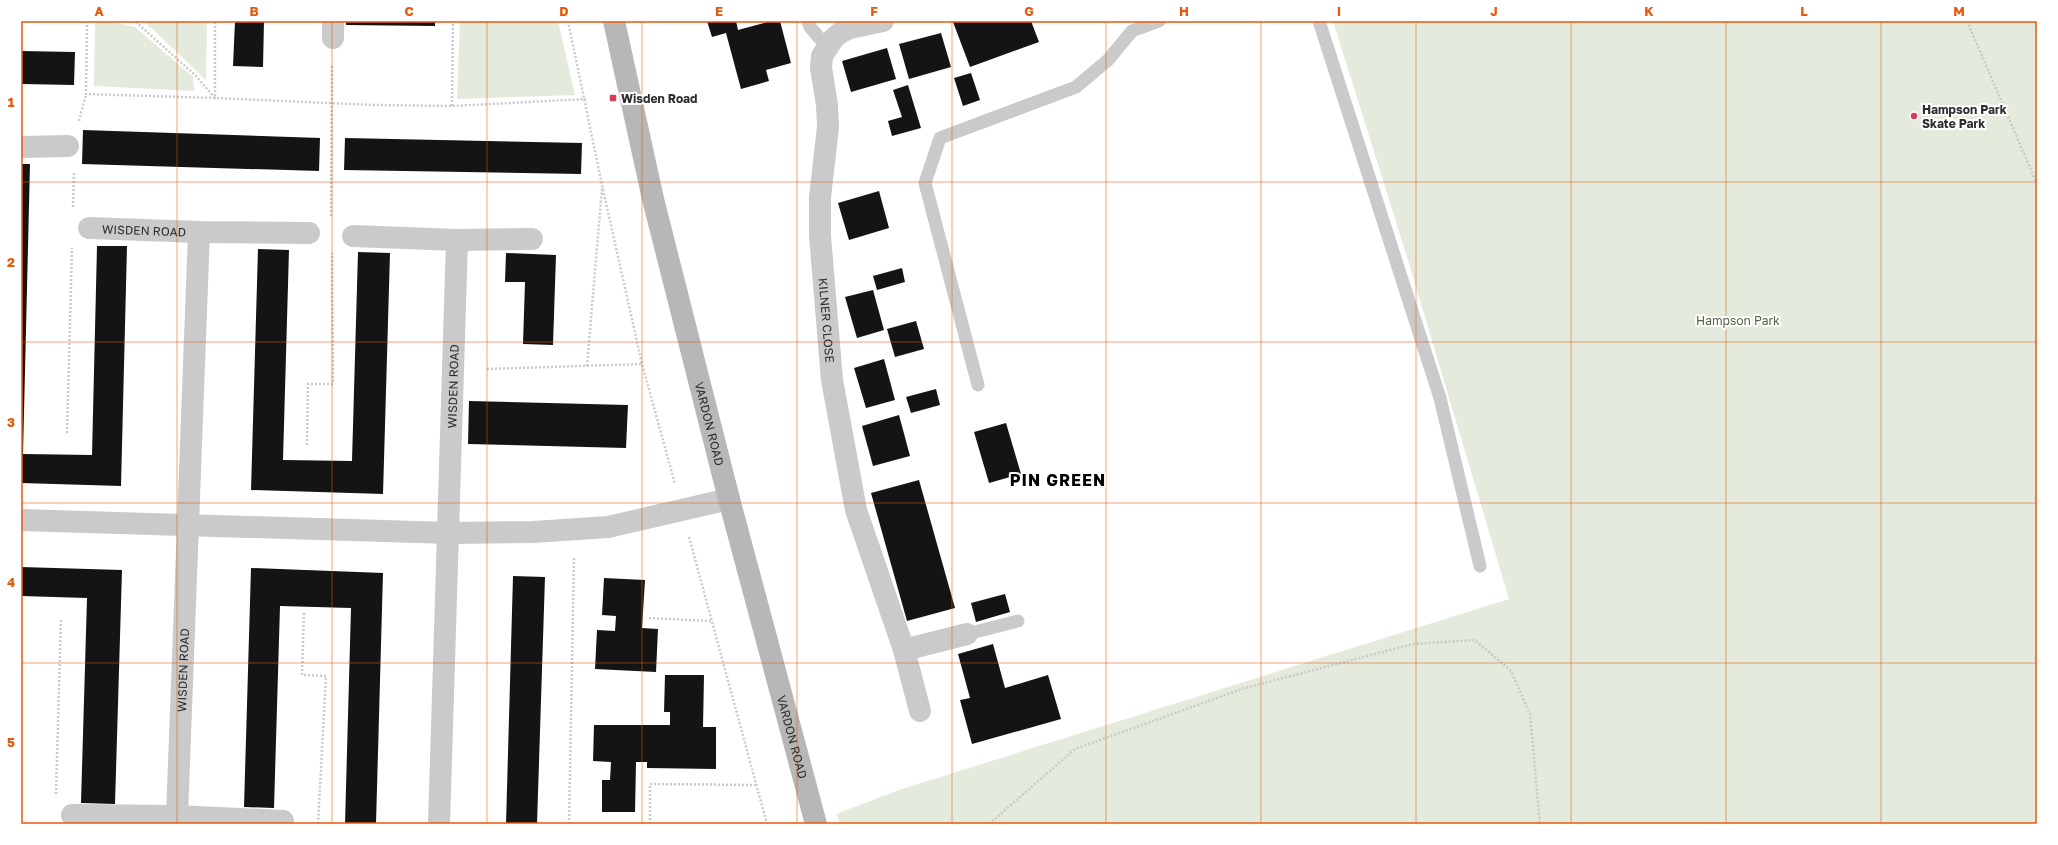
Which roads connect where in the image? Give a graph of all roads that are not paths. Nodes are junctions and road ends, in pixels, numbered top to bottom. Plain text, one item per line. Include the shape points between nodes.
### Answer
1 (614, 21) edge
2 (808, 21) edge
3 (883, 21) edge
4 (1159, 21) edge
5 (1319, 21) edge
6 (827, 47) junction
7 (21, 147) edge
8 (73, 147) road end
9 (89, 228) dead end
10 (199, 232) junction
11 (309, 233) dead end
12 (353, 236) dead end
13 (532, 239) dead end
14 (458, 240) junction
15 (978, 385) dead end
16 (728, 499) junction
17 (21, 520) edge
18 (188, 524) junction
19 (449, 533) junction
20 (1480, 566) dead end
21 (1018, 621) dead end
22 (966, 634) joint
23 (904, 650) junction
24 (920, 711) dead end
25 (72, 815) dead end
26 (177, 816) junction
27 (283, 821) dead end
28 (439, 824) edge
29 (816, 824) edge

1 - 16 street, VARDON ROAD via 653,199
2 - 6 lane
3 - 6 street, KILNER CLOSE via 850,28 833,39
4 - 15 lane via 1132,31 1108,60 1076,87 940,138 925,183
5 - 20 lane via 1440,398
6 - 23 street, KILNER CLOSE via 822,56 821,68 828,127 820,197 820,236 832,380 856,510
7 - 8 street
9 - 10 street, WISDEN ROAD
10 - 11 street, WISDEN ROAD
10 - 18 street, WISDEN ROAD
12 - 14 street
13 - 14 street
14 - 19 street, WISDEN ROAD
16 - 19 street via 608,527 575,531
16 - 29 street, VARDON ROAD
17 - 18 street
18 - 19 street
18 - 26 street, WISDEN ROAD
19 - 28 street, WISDEN ROAD
21 - 22 lane
22 - 23 street
23 - 24 street, KILNER CLOSE
25 - 26 street
26 - 27 street

